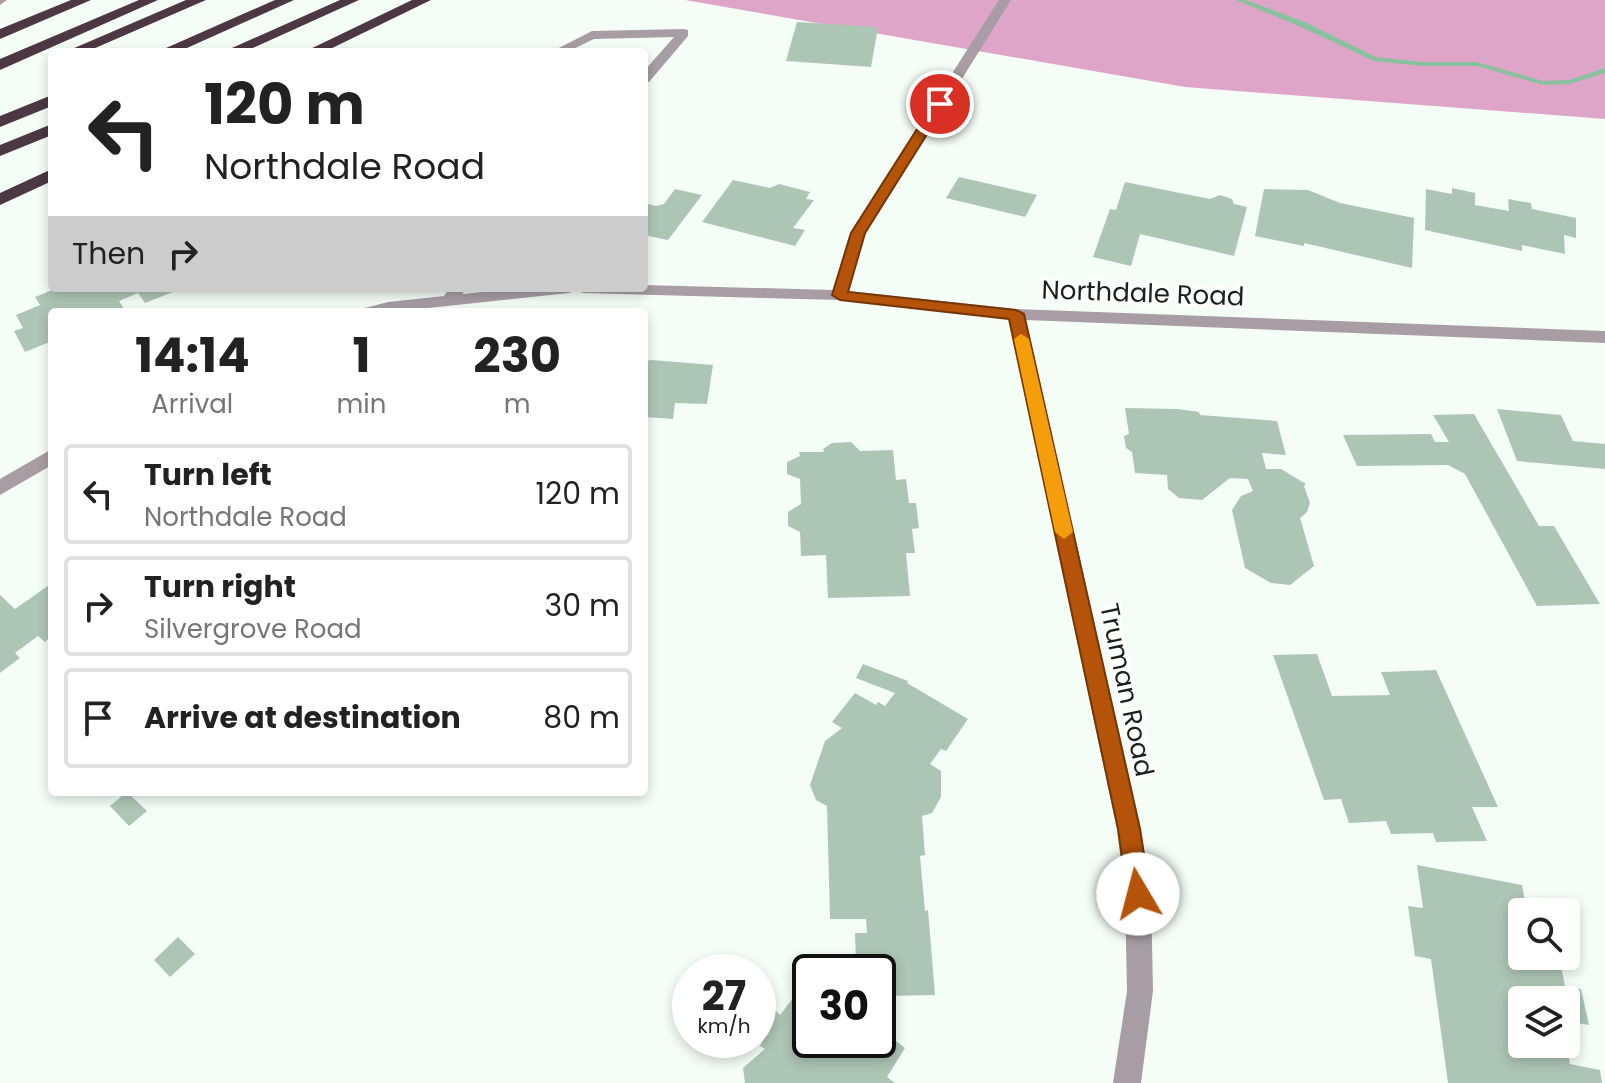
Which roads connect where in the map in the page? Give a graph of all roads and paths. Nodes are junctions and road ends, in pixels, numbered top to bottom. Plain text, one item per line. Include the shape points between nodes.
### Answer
1 (84, 0) edge
2 (151, 0) edge
3 (199, 0) edge
4 (287, 0) edge
5 (352, 0) edge
6 (424, 0) edge
7 (1005, 0) edge
8 (0, 34) edge
9 (83, 48) edge
10 (174, 48) edge
11 (240, 48) edge
12 (321, 48) edge
13 (565, 48) edge
14 (48, 63) edge
15 (0, 65) edge
16 (648, 74) edge
17 (0, 82) edge
18 (48, 102) edge
19 (0, 122) edge
20 (48, 131) edge
21 (0, 151) edge
22 (48, 174) edge
23 (48, 174) edge
24 (0, 193) edge
25 (0, 200) edge
26 (648, 290) edge
27 (492, 292) edge
28 (453, 294) edge
29 (840, 295) junction
30 (385, 308) edge
31 (1016, 314) junction
32 (1605, 337) edge
33 (48, 458) edge
34 (0, 488) edge
35 (1127, 1083) edge

1 - 8 highway
2 - 15 highway
3 - 9 highway
4 - 10 highway
5 - 11 highway
6 - 12 highway
7 - 29 street via 858,233
13 - 16 street via 592,35 684,33
14 - 17 highway
18 - 19 highway
20 - 21 highway
22 - 24 highway
23 - 25 highway
26 - 29 street, Northdale Road
27 - 28 street
28 - 30 street
29 - 31 street, Northdale Road
31 - 32 street, Northdale Road
31 - 35 street, Truman Road via 1135,868 1140,991
33 - 34 street

